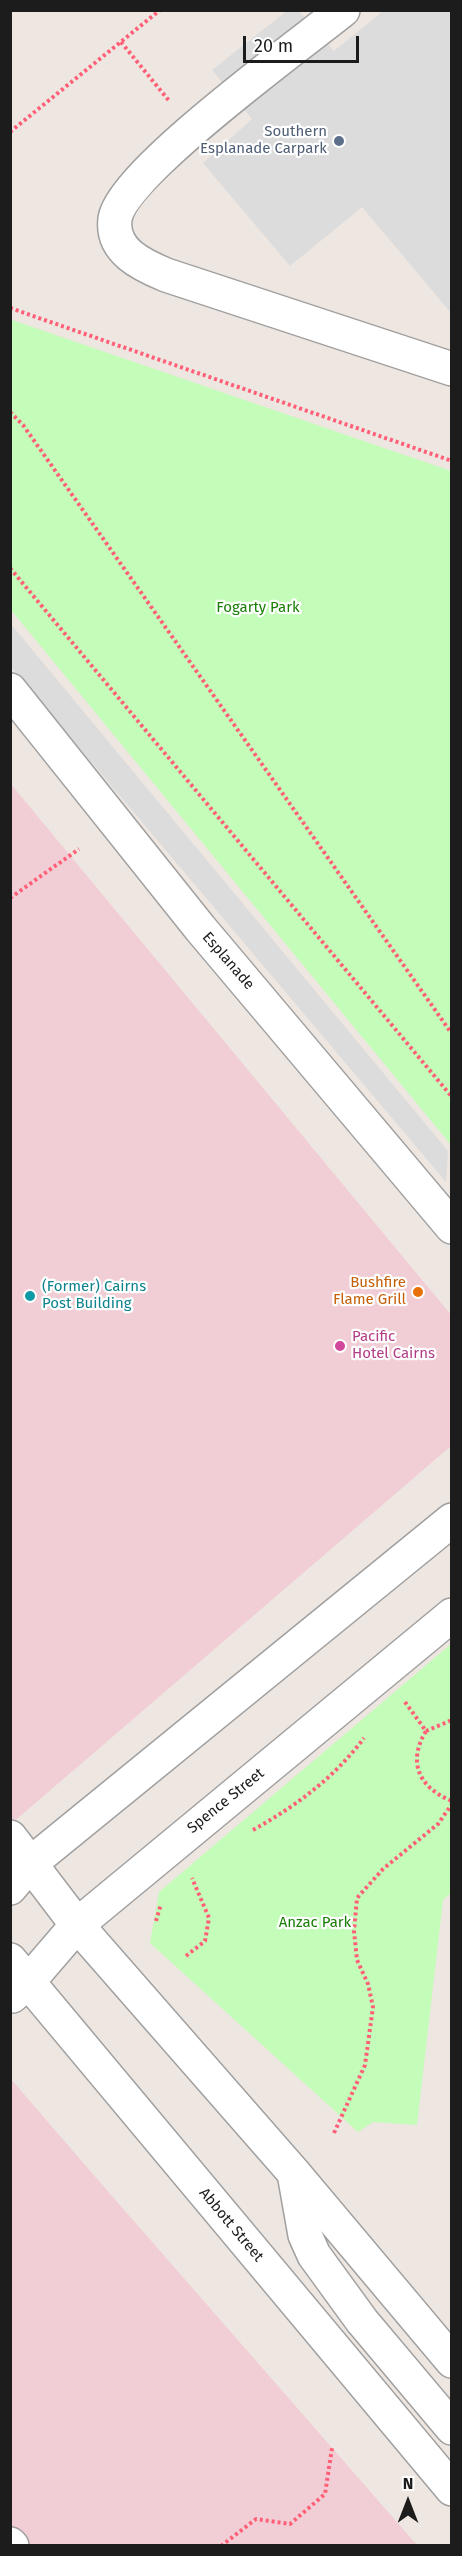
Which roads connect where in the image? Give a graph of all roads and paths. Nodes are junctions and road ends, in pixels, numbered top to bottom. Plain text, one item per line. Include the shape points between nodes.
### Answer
1 (160, 10) edge
2 (343, 10) edge
3 (121, 42) junction
4 (193, 129) junction
5 (10, 132) edge
6 (10, 308) edge
7 (452, 369) edge
8 (10, 412) edge
9 (452, 461) edge
10 (10, 568) edge
11 (10, 690) edge
12 (79, 849) dead end
13 (10, 898) edge
14 (452, 1034) edge
15 (452, 1097) edge
16 (452, 1227) edge
17 (452, 1520) edge
18 (452, 1615) edge
19 (402, 1699) dead end
20 (452, 1720) edge
21 (426, 1731) junction
22 (452, 1803) edge
23 (10, 1837) edge
24 (21, 1875) edge
25 (192, 1878) dead end
26 (77, 1925) junction
27 (186, 1956) dead end
28 (16, 1980) edge
29 (334, 2133) dead end
30 (294, 2172) junction
31 (452, 2361) edge
32 (452, 2428) edge
33 (332, 2448) dead end
34 (452, 2489) edge
35 (221, 2546) edge

1 - 3 path
2 - 4 street
3 - 4 path
3 - 5 path
4 - 7 street via 136,182 120,204 116,232 130,256 166,275
6 - 9 path
8 - 14 path via 37,444
10 - 15 path
11 - 16 street, Esplanade via 200,928
12 - 13 path
17 - 24 street
18 - 26 street, Spence Street
19 - 21 path
20 - 21 path
21 - 22 path via 417,1753 418,1770 425,1785
22 - 29 path via 438,1824 383,1869 357,1898 357,1960 373,2007 365,2065
23 - 24 street
24 - 26 street
25 - 27 path via 210,1918 205,1941
26 - 28 street, Spence Street
26 - 30 street
28 - 34 street, Abbott Street
30 - 31 street
30 - 32 street via 305,2235 314,2255 362,2321
33 - 35 path via 325,2494 290,2524 256,2519

